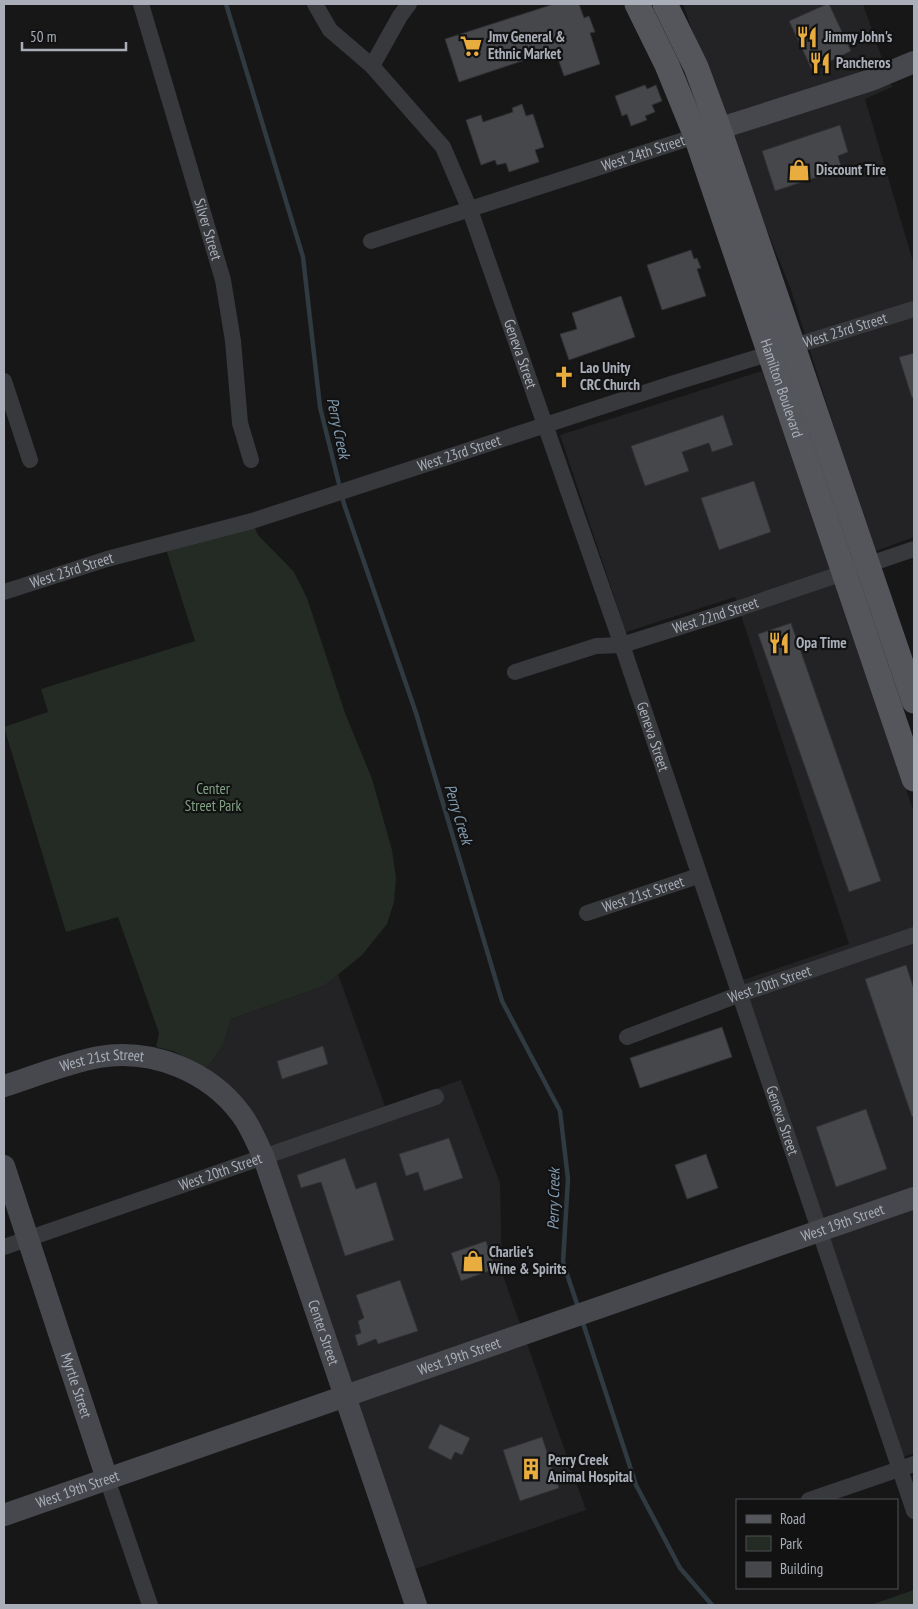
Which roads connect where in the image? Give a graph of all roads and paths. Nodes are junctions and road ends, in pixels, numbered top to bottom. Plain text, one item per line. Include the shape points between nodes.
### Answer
1 (142, 4) edge
2 (315, 4) edge
3 (409, 4) edge
4 (636, 4) edge
5 (665, 4) edge
6 (914, 62) edge
7 (372, 66) junction
8 (719, 129) junction
9 (696, 136) junction
10 (470, 210) junction
11 (371, 241) dead end
12 (914, 309) edge
13 (794, 346) junction
14 (770, 354) junction
15 (4, 381) edge
16 (546, 425) junction
17 (30, 460) dead end
18 (251, 460) dead end
19 (914, 549) edge
20 (868, 564) junction
21 (845, 572) junction
22 (4, 592) edge
23 (622, 645) junction
24 (514, 672) dead end
25 (914, 701) edge
26 (914, 779) edge
27 (698, 876) junction
28 (586, 912) dead end
29 (914, 935) edge
30 (738, 995) junction
31 (628, 1037) dead end
32 (201, 1077) joint
33 (4, 1086) edge
34 (436, 1096) dead end
35 (264, 1158) junction
36 (4, 1166) edge
37 (914, 1198) edge
38 (818, 1231) junction
39 (26, 1239) junction
40 (4, 1247) edge
41 (345, 1396) junction
42 (907, 1467) edge
43 (107, 1479) junction
44 (812, 1499) edge
45 (914, 1511) edge
46 (4, 1514) edge
47 (150, 1605) edge
48 (416, 1605) edge

1 - 18 street, Silver Street via 223,280 233,341 240,424
2 - 7 street, Geneva Street via 330,30
3 - 7 street
4 - 9 main road, Hamilton Boulevard via 667,65
5 - 8 main road, Hamilton Boulevard via 696,67
6 - 8 main road, West 24th Street via 871,80
7 - 10 street, Geneva Street via 443,147
8 - 9 main road, West 24th Street
8 - 13 main road, Hamilton Boulevard
9 - 10 street, West 24th Street
9 - 14 main road, Hamilton Boulevard
10 - 11 street, West 24th Street
10 - 16 street, Geneva Street
12 - 13 street, West 23rd Street
13 - 14 street, West 23rd Street
13 - 20 main road, Hamilton Boulevard
14 - 16 street, West 23rd Street
14 - 21 main road, Hamilton Boulevard
15 - 17 street
16 - 22 street, West 23rd Street via 260,518 107,559
16 - 23 street, Geneva Street
19 - 20 street, West 22nd Street
20 - 21 street, West 22nd Street
20 - 25 main road, Hamilton Boulevard
21 - 23 street, West 22nd Street
21 - 26 main road, Hamilton Boulevard
23 - 24 street, West 22nd Street via 596,646
23 - 27 street, Geneva Street
27 - 28 street, West 21st Street
27 - 30 street, Geneva Street
29 - 30 street, West 20th Street
30 - 31 street, West 20th Street
30 - 38 street, Geneva Street
32 - 33 main road, West 21st Street via 167,1062 127,1055 75,1063
32 - 35 main road, Center Street via 241,1114
34 - 35 street, West 20th Street
35 - 39 street, West 20th Street
35 - 41 main road, Center Street
36 - 39 main road, Myrtle Street
37 - 38 main road, West 19th Street
38 - 41 main road, West 19th Street
38 - 42 street, Geneva Street
39 - 40 street, West 20th Street
39 - 43 main road, Myrtle Street
41 - 43 main road, West 19th Street
41 - 48 main road, Center Street
42 - 44 street
42 - 45 street, Geneva Street
43 - 46 main road, West 19th Street
43 - 47 street, Myrtle Street

